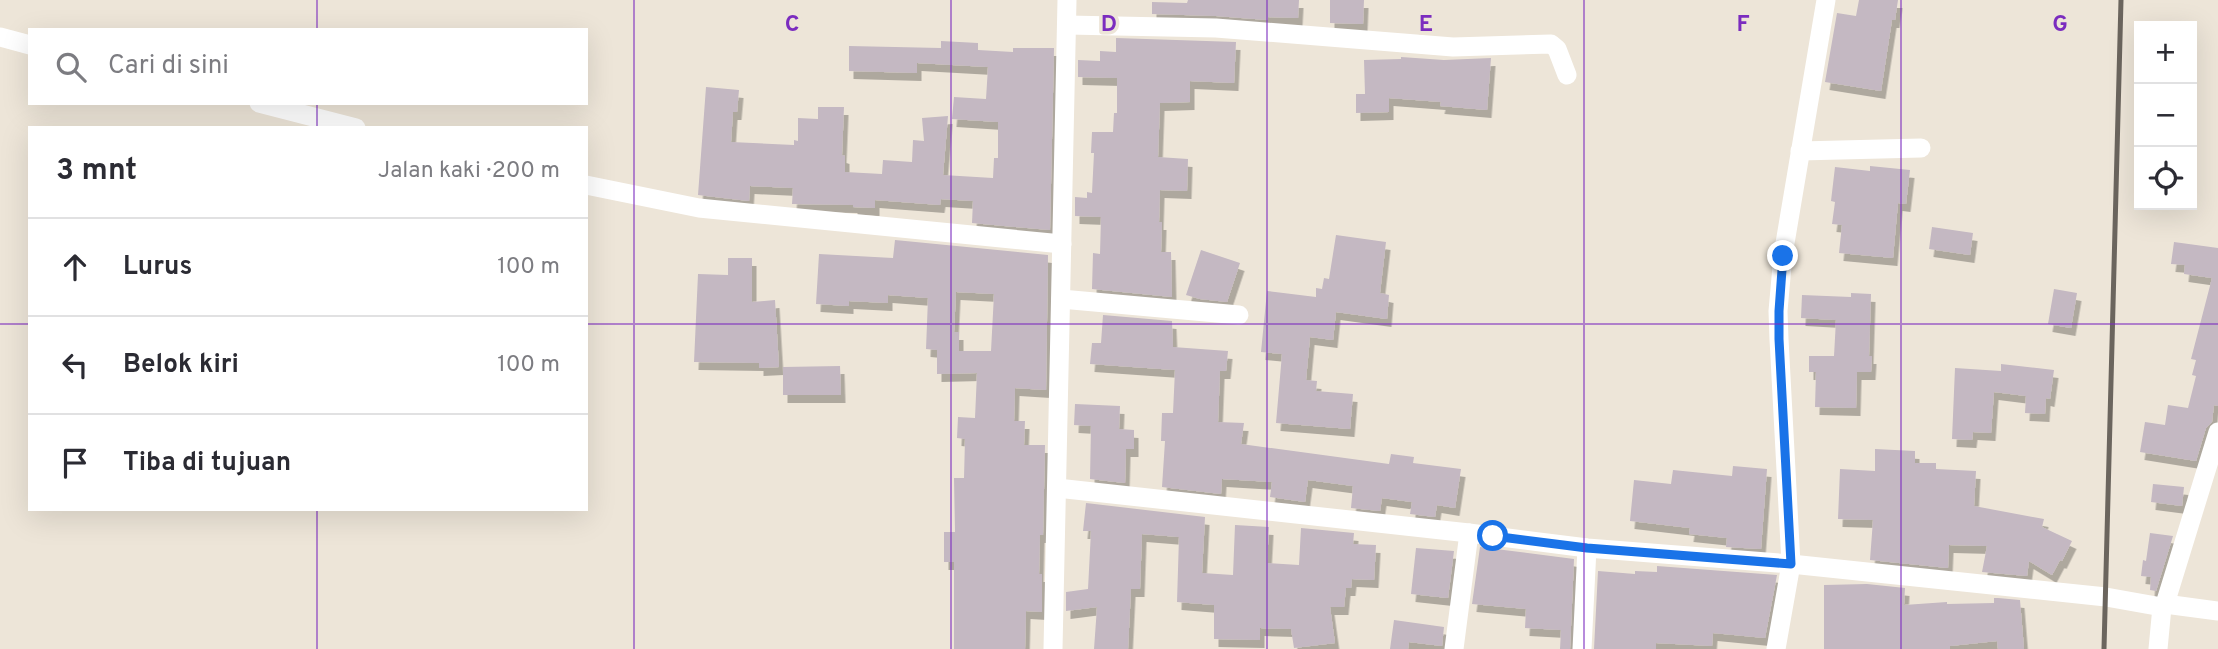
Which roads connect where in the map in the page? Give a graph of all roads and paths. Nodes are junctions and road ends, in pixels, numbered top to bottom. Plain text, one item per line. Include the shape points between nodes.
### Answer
1 (1067, 0) edge
2 (1826, 0) edge
3 (1067, 25) junction
4 (0, 37) edge
5 (28, 44) edge
6 (1567, 75) dead end
7 (267, 105) edge
8 (348, 126) edge
9 (1921, 148) dead end
10 (1800, 152) junction
11 (588, 185) edge
12 (1062, 244) junction
13 (1061, 299) junction
14 (1239, 315) dead end
15 (2218, 432) edge
16 (1057, 488) junction
17 (1469, 533) junction
18 (1587, 548) junction
19 (1791, 564) junction
20 (2163, 606) junction
21 (2218, 611) edge
22 (1053, 649) edge
23 (1454, 649) edge
24 (1582, 649) edge
25 (1776, 649) edge
26 (2158, 649) edge

1 - 3 street
2 - 10 street
3 - 6 street via 1216,28 1452,47 1551,44
3 - 12 street
4 - 5 street
7 - 8 street
9 - 10 street
10 - 19 street via 1779,311
11 - 12 street via 699,208
12 - 13 street
13 - 14 street
13 - 16 street
15 - 20 street
16 - 17 street
16 - 22 street
17 - 18 street
17 - 23 street
18 - 19 street
18 - 24 street
19 - 20 street
19 - 25 street
20 - 21 street
20 - 26 street

